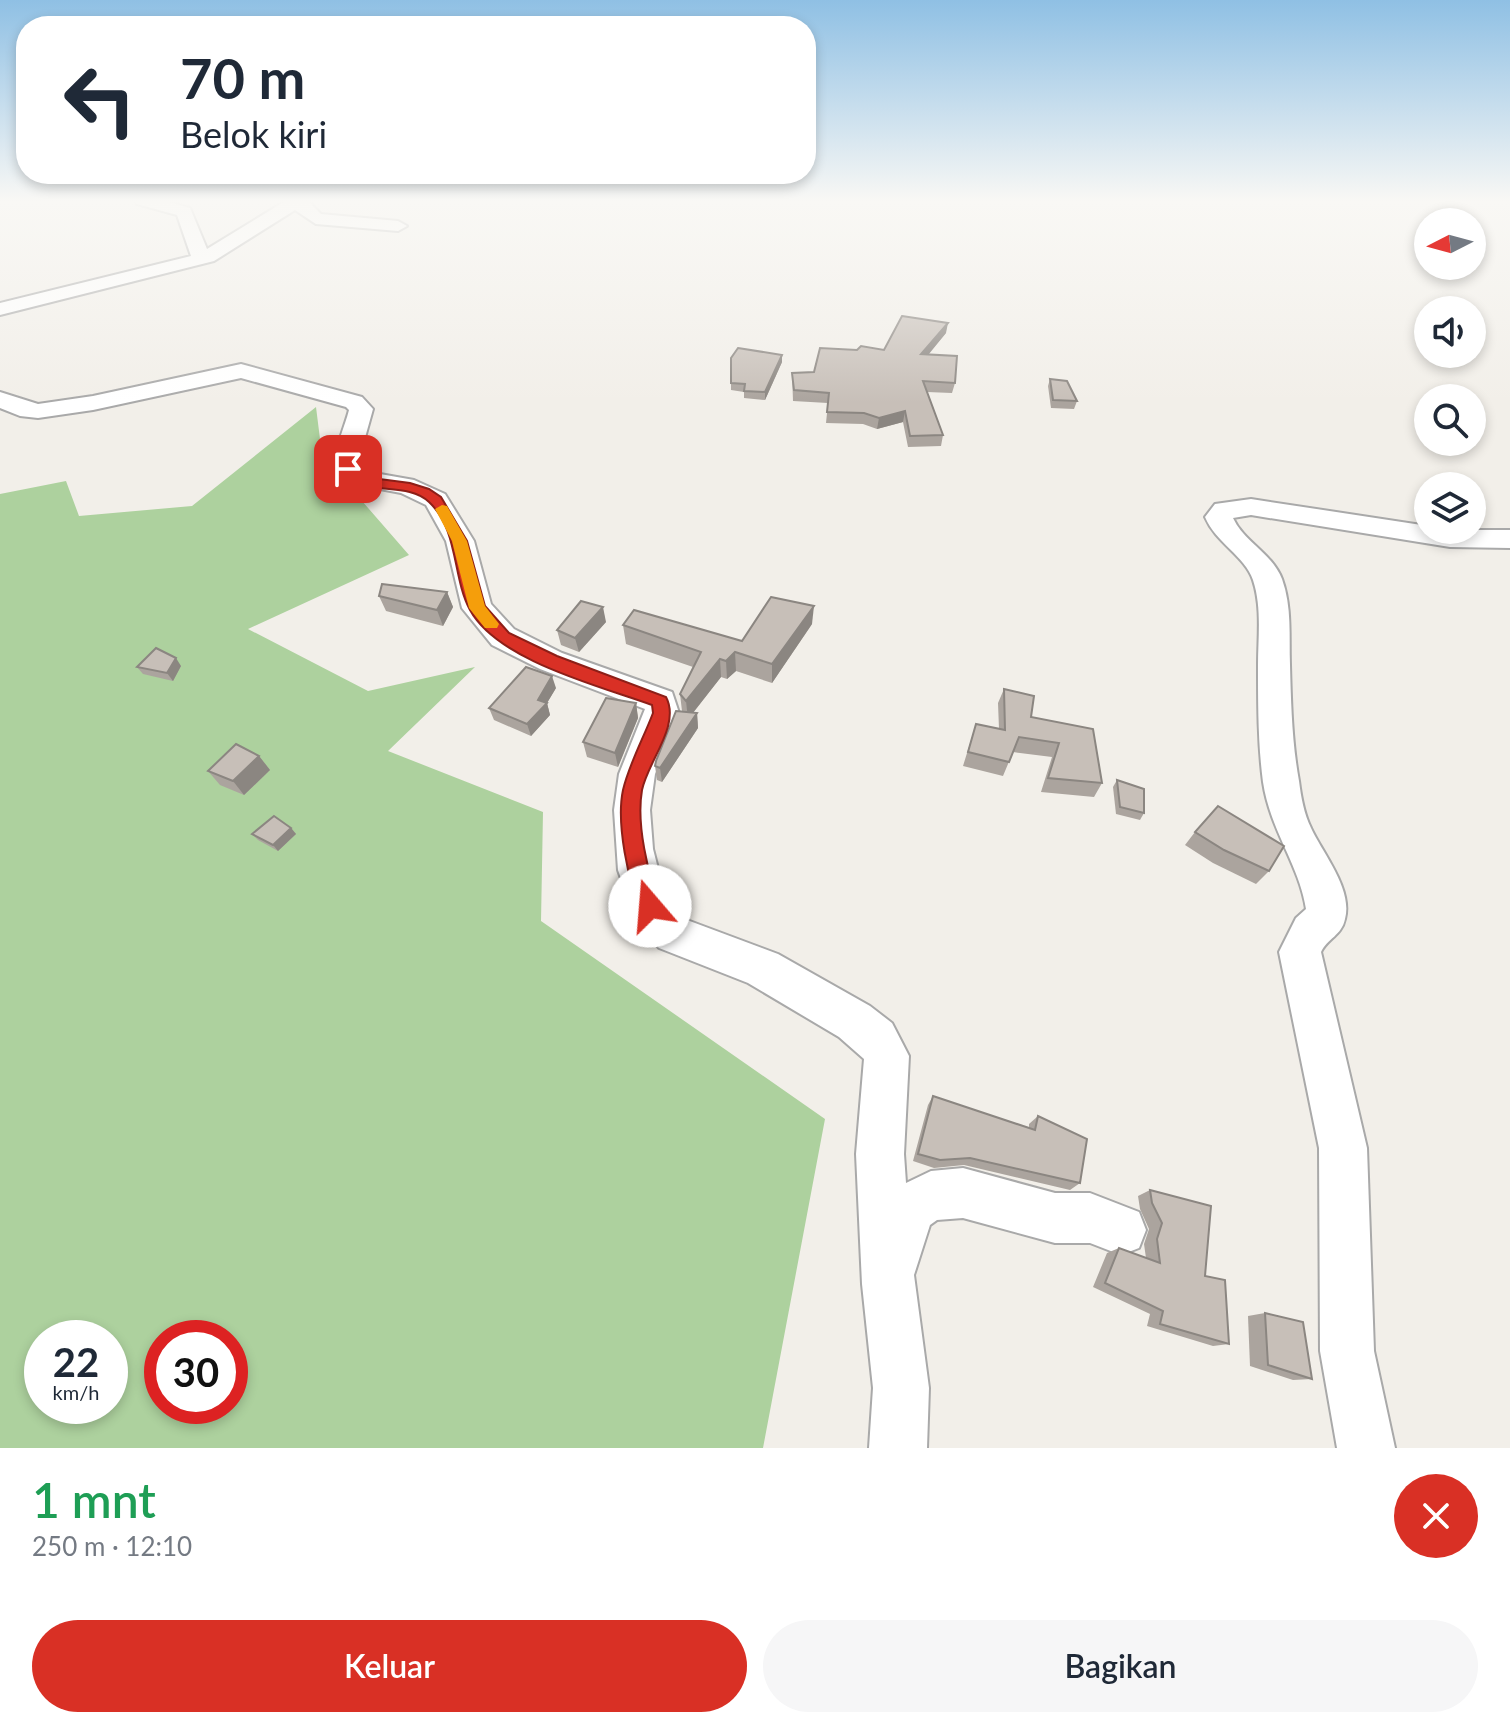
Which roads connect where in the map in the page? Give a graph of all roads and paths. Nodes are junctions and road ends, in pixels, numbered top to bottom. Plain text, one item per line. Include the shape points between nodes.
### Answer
1 (164, 268) edge
2 (0, 309) edge
3 (0, 399) edge
4 (1501, 539) edge
5 (1121, 1230) dead end
6 (888, 1284) junction
7 (898, 1448) edge
8 (1366, 1448) edge

1 - 2 street
3 - 6 street via 38,411 241,371 354,402 361,409 349,453 352,477 405,486 436,500 460,541 477,608 503,637 551,661 660,701 662,713 633,791 633,837 650,906 674,935 753,963 882,1042 887,1056 880,1154
4 - 8 street via 1450,538 1251,507 1225,510 1219,517 1222,528 1267,577 1276,618 1278,755 1289,818 1327,902 1325,920 1310,931 1300,952 1343,1148 1347,1351
5 - 6 street via 1090,1218 1055,1218 963,1193 931,1196 905,1216
6 - 7 street via 901,1388

